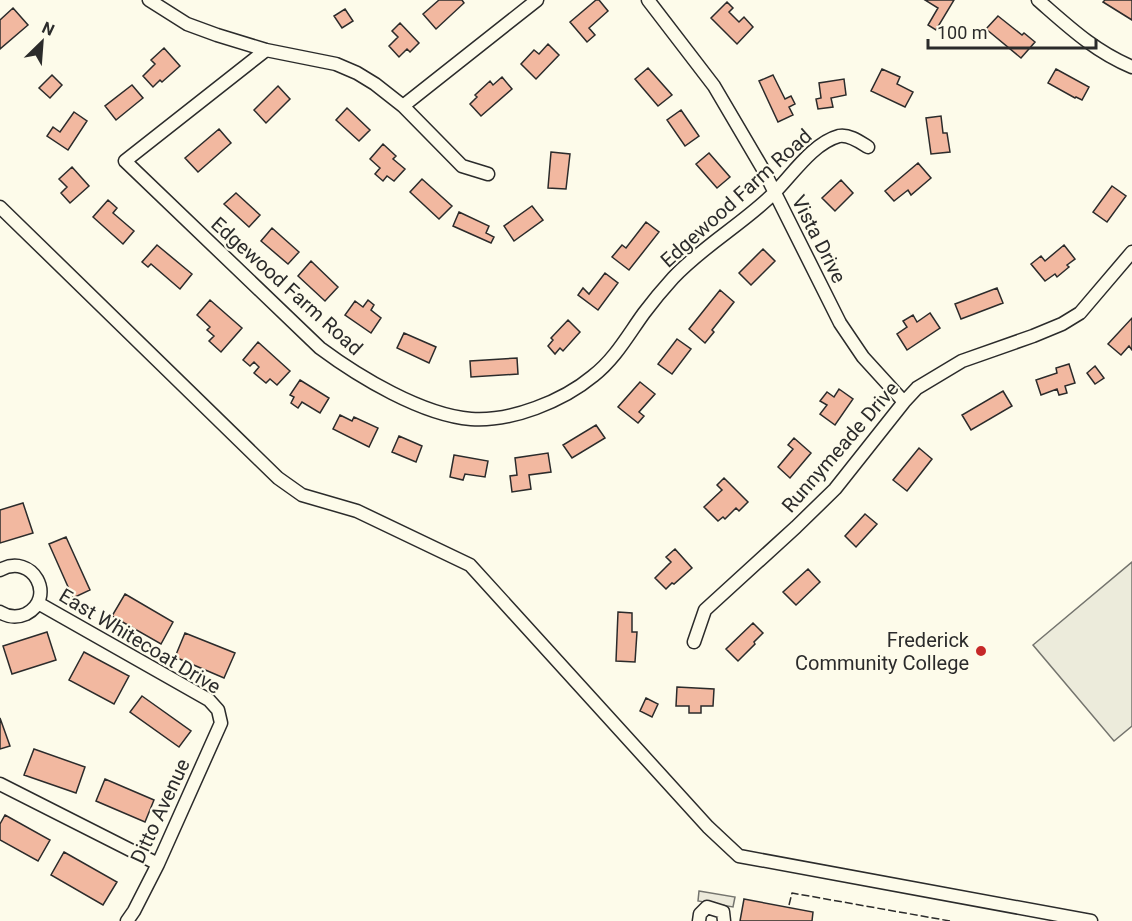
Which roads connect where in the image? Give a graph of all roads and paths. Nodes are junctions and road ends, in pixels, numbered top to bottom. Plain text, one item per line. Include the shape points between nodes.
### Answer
1 (537, 0) edge
2 (648, 0) edge
3 (1038, 0) edge
4 (158, 2) edge
5 (266, 50) junction
6 (1132, 67) edge
7 (403, 106) junction
8 (868, 147) dead end
9 (488, 174) dead end
10 (774, 194) junction
11 (0, 207) edge
12 (1132, 252) edge
13 (904, 402) junction
14 (0, 570) edge
15 (38, 603) junction
16 (0, 612) edge
17 (694, 642) dead end
18 (220, 715) joint
19 (0, 784) edge
20 (158, 864) junction
21 (127, 921) edge
22 (699, 921) edge
23 (724, 921) edge
24 (1091, 921) edge

1 - 7 street
2 - 10 street, Vista Drive via 714,86
3 - 6 street via 1078,36 1108,57
4 - 5 street via 187,24
5 - 7 street via 336,64 375,84
5 - 10 street, Edgewood Farm Road via 125,161 320,348 351,371 442,414 472,419 501,416 563,397 594,376 616,354 675,276
7 - 9 street via 462,166
8 - 10 street, Edgewood Farm Road via 840,136 820,146
10 - 13 street, Vista Drive via 840,323 863,357
11 - 24 street via 278,478 302,495 357,511 470,565 739,856
12 - 13 street, Runnymeade Drive via 1080,313 1033,336 962,361 918,388
13 - 17 street, Runnymeade Drive via 835,489 705,610
14 - 15 street, East Whitecoat Drive via 17,565 35,574
15 - 16 street, East Whitecoat Drive via 22,616
15 - 18 street, East Whitecoat Drive via 209,700
18 - 20 street, Ditto Avenue via 221,723
19 - 20 street
20 - 21 street, Ditto Avenue
22 - 23 street via 707,907 723,912

